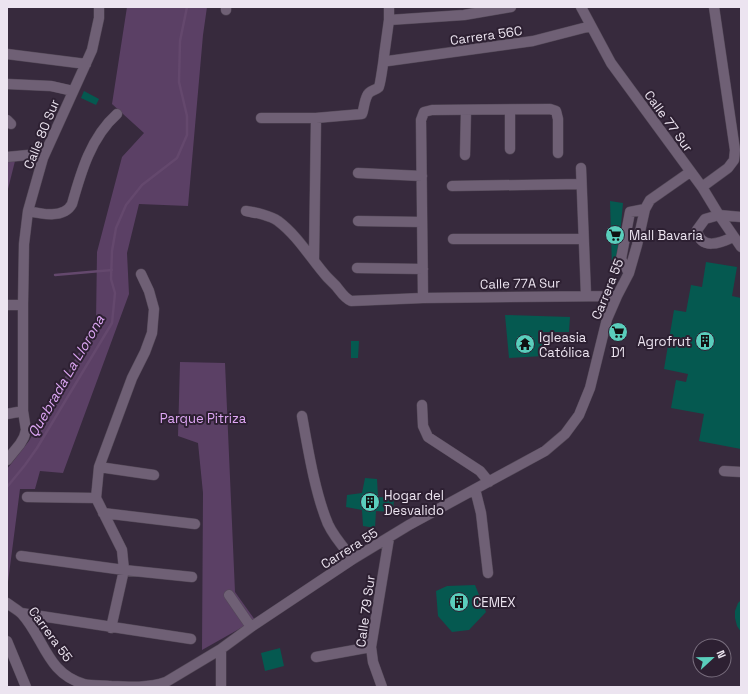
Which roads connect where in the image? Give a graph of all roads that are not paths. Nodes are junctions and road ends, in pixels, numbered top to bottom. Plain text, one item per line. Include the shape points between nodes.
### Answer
1 (99, 7) edge
2 (389, 7) edge
3 (511, 7) edge
4 (581, 7) edge
5 (714, 7) edge
6 (389, 20) junction
7 (591, 26) junction
8 (7, 54) edge
9 (384, 60) junction
10 (86, 64) junction
11 (7, 84) edge
12 (73, 91) junction
13 (466, 110) junction
14 (510, 110) junction
15 (117, 114) dead end
16 (261, 118) dead end
17 (316, 118) junction
18 (510, 149) dead end
19 (558, 153) dead end
20 (465, 155) dead end
21 (7, 157) edge
22 (43, 158) junction
23 (581, 168) dead end
24 (690, 172) junction
25 (358, 173) dead end
26 (422, 176) junction
27 (581, 184) junction
28 (452, 186) dead end
29 (702, 187) junction
30 (28, 211) junction
31 (246, 211) dead end
32 (718, 215) junction
33 (741, 217) edge
34 (358, 221) dead end
35 (422, 222) junction
36 (733, 237) junction
37 (583, 239) junction
38 (453, 240) dead end
39 (741, 247) edge
40 (314, 259) junction
41 (357, 268) dead end
42 (423, 269) junction
43 (141, 274) dead end
44 (586, 295) junction
45 (617, 296) junction
46 (423, 298) junction
47 (7, 305) edge
48 (23, 305) junction
49 (422, 405) dead end
50 (23, 411) junction
51 (7, 414) edge
52 (302, 416) dead end
53 (7, 460) edge
54 (99, 467) junction
55 (724, 471) dead end
56 (741, 472) edge
57 (154, 475) dead end
58 (489, 482) junction
59 (475, 490) junction
60 (27, 497) dead end
61 (96, 498) junction
62 (103, 513) junction
63 (195, 524) dead end
64 (389, 538) junction
65 (21, 556) dead end
66 (353, 559) junction
67 (124, 570) junction
68 (488, 573) dead end
69 (192, 577) dead end
70 (229, 595) dead end
71 (7, 604) edge
72 (21, 613) junction
73 (251, 627) junction
74 (111, 628) junction
75 (191, 639) dead end
76 (7, 641) edge
77 (371, 647) junction
78 (221, 649) junction
79 (10, 657) edge
80 (316, 657) dead end
81 (117, 686) edge
82 (26, 687) edge
83 (221, 687) edge
84 (382, 687) edge

1 - 10 street, Calle 80 Sur via 92,50
2 - 6 street
3 - 6 street via 464,15
4 - 7 street, Calle 77 Sur
5 - 29 street via 735,150 734,160 728,168
6 - 9 street
7 - 9 street, Carrera 56C via 533,41
7 - 24 street, Calle 77 Sur via 611,63
8 - 10 street
9 - 17 street via 380,85 367,95 362,114
10 - 12 street, Calle 80 Sur
11 - 12 street via 51,86
12 - 22 street, Calle 80 Sur
13 - 14 street
13 - 20 street
13 - 26 street via 424,112 421,120
14 - 18 street
14 - 19 street via 556,111
15 - 30 street via 100,134 89,154 69,209 60,214
16 - 17 street
17 - 40 street
21 - 22 street via 28,155
22 - 30 street, Calle 80 Sur
23 - 27 street
24 - 29 street, Calle 77 Sur
24 - 45 street, Carrera 55 via 650,200 645,209 629,273
25 - 26 street
26 - 35 street
27 - 28 street
27 - 37 street
29 - 32 street, Calle 77 Sur
30 - 48 street, Calle 80 Sur via 24,244
31 - 40 street via 277,220
32 - 33 street
32 - 36 street, Calle 77 Sur
32 - 36 street via 705,219 698,230 698,236 703,242 715,244
34 - 35 street
35 - 42 street
36 - 39 street, Calle 77 Sur
37 - 38 street
37 - 44 street
40 - 46 street, Calle 77A Sur via 346,299
41 - 42 street
42 - 46 street
43 - 54 street via 154,308 152,333 132,378
44 - 45 street, Calle 77A Sur
44 - 46 street, Calle 77A Sur
45 - 58 street, Carrera 55 via 607,319 590,388 579,415 565,434 545,451
47 - 48 street
48 - 50 street, Calle 80 Sur
49 - 58 street via 423,426 428,437 480,472
50 - 51 street
50 - 53 street, Calle 80 Sur via 26,430 24,438
52 - 66 street via 324,512 336,537
54 - 57 street
54 - 61 street
55 - 56 street
58 - 59 street, Carrera 55
59 - 64 street, Carrera 55
59 - 68 street via 481,513
60 - 61 street
61 - 62 street
62 - 63 street
62 - 67 street via 122,550
64 - 66 street, Carrera 55
64 - 77 street, Calle 79 Sur
65 - 67 street
66 - 73 street, Carrera 55
67 - 69 street
67 - 74 street
70 - 73 street
71 - 72 street, Carrera 55
72 - 74 street
72 - 81 street, Carrera 55 via 47,655 65,675 85,684
73 - 78 street, Carrera 55
74 - 75 street
76 - 79 street
77 - 80 street
77 - 84 street, Calle 79 Sur via 373,662
78 - 81 street, Carrera 55 via 166,682 147,687
78 - 83 street
79 - 82 street

